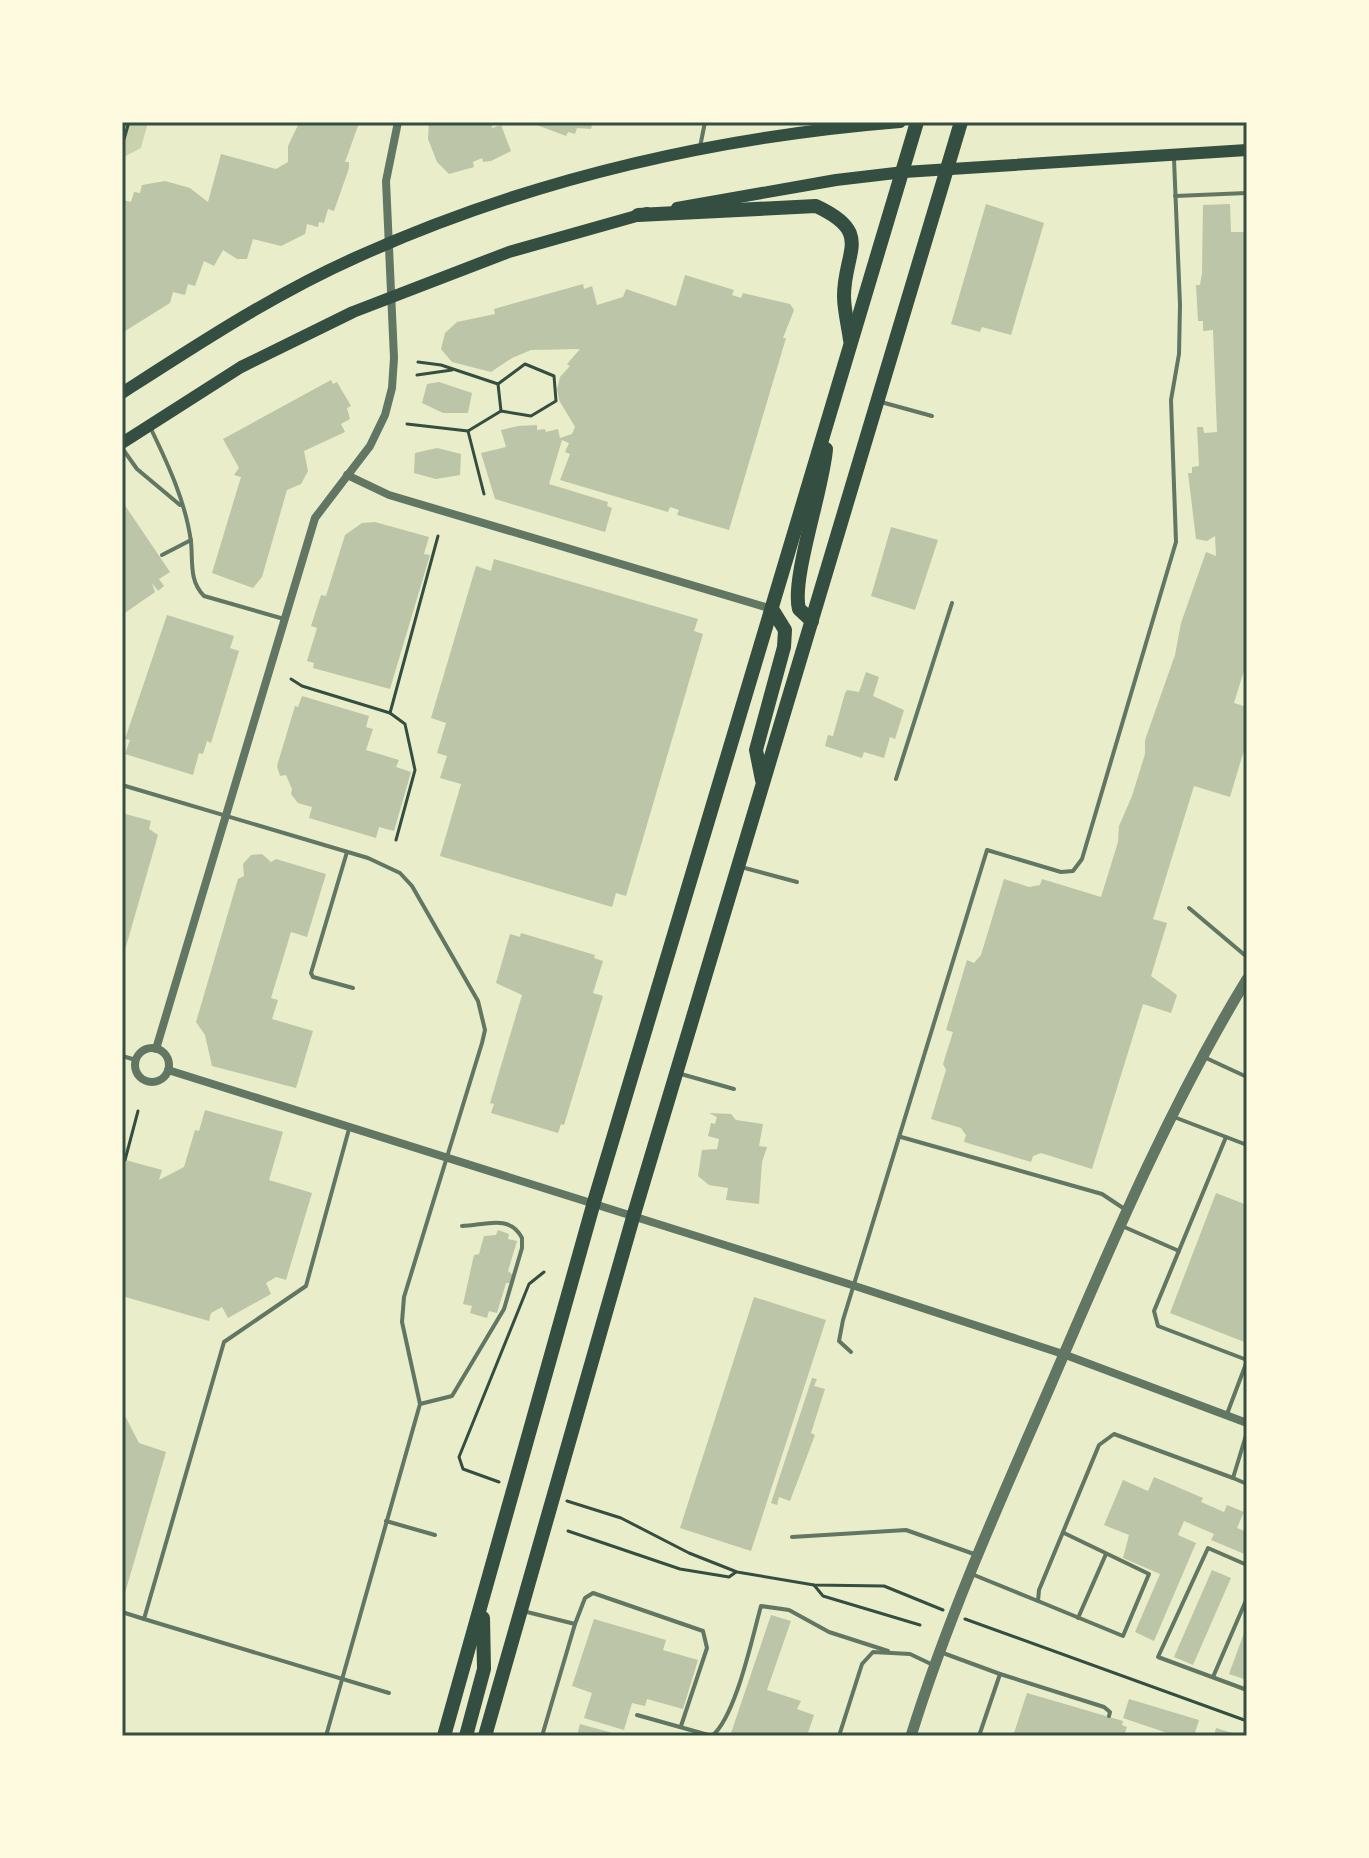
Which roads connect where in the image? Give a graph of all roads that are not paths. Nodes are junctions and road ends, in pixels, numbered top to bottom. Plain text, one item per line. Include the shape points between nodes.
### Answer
1 (398, 122) edge
2 (705, 122) edge
3 (900, 122) edge
4 (917, 122) edge
5 (961, 122) edge
6 (700, 149) junction
7 (1247, 150) edge
8 (1174, 156) junction
9 (947, 169) junction
10 (904, 172) junction
11 (1247, 193) edge
12 (1175, 196) junction
13 (638, 215) junction
14 (387, 245) junction
15 (389, 298) junction
16 (851, 345) junction
17 (122, 393) edge
18 (877, 401) junction
19 (932, 416) dead end
20 (149, 425) junction
21 (827, 425) junction
22 (122, 446) edge
23 (347, 475) junction
24 (180, 505) junction
25 (191, 540) junction
26 (162, 555) dead end
27 (952, 603) dead end
28 (772, 609) junction
29 (284, 619) junction
30 (812, 621) junction
31 (896, 779) dead end
32 (122, 785) edge
33 (763, 785) junction
34 (225, 816) junction
35 (347, 852) junction
36 (738, 866) junction
37 (797, 882) dead end
38 (1189, 908) dead end
39 (1247, 957) edge
40 (1247, 979) edge
41 (353, 988) dead end
42 (156, 1049) junction
43 (1201, 1055) junction
44 (122, 1056) edge
45 (136, 1060) junction
46 (168, 1070) junction
47 (678, 1074) junction
48 (1247, 1077) edge
49 (734, 1089) dead end
50 (1171, 1116) junction
51 (350, 1127) junction
52 (901, 1137) junction
53 (1226, 1137) junction
54 (1247, 1145) edge
55 (446, 1157) junction
56 (594, 1202) junction
57 (1127, 1211) junction
58 (634, 1214) junction
59 (1121, 1225) junction
60 (462, 1226) dead end
61 (1179, 1251) junction
62 (855, 1286) junction
63 (851, 1352) dead end
64 (1063, 1354) junction
65 (1247, 1360) edge
66 (420, 1404) junction
67 (1227, 1414) junction
68 (1247, 1423) edge
69 (1247, 1432) edge
70 (1233, 1478) junction
71 (1247, 1484) edge
72 (386, 1521) junction
73 (1064, 1533) junction
74 (435, 1535) dead end
75 (792, 1537) dead end
76 (976, 1554) junction
77 (1106, 1554) junction
78 (1247, 1565) edge
79 (968, 1573) junction
80 (1247, 1598) edge
81 (483, 1601) junction
82 (1038, 1601) junction
83 (522, 1610) junction
84 (122, 1612) edge
85 (1078, 1618) junction
86 (144, 1619) junction
87 (575, 1624) junction
88 (888, 1651) junction
89 (939, 1651) junction
90 (933, 1665) junction
91 (1000, 1674) junction
92 (1213, 1677) junction
93 (342, 1678) junction
94 (1247, 1690) edge
95 (389, 1693) dead end
96 (637, 1715) dead end
97 (1109, 1716) dead end
98 (681, 1727) junction
99 (326, 1736) edge
100 (444, 1736) edge
101 (466, 1736) edge
102 (485, 1736) edge
103 (542, 1736) edge
104 (839, 1736) edge
105 (911, 1736) edge
106 (979, 1736) edge

1 - 14 street via 386,181
2 - 6 lane
3 - 6 main road
4 - 10 main road
5 - 9 main road
6 - 14 main road via 515,197
7 - 8 main road
8 - 9 main road
8 - 12 lane
9 - 10 main road
9 - 18 main road
10 - 13 main road
10 - 16 main road
11 - 12 lane
12 - 52 lane via 1180,330 1171,400 1176,542 1082,859 1073,871 1061,872 987,850
13 - 15 main road via 509,252
13 - 16 main road via 816,206 831,213 850,235 853,252 844,294
14 - 15 street
14 - 17 main road via 231,323
15 - 20 main road via 241,367
15 - 23 street via 394,358 385,415
16 - 21 main road
18 - 19 lane
18 - 30 main road
20 - 22 main road
20 - 24 lane via 177,486
21 - 28 main road
21 - 30 main road via 824,476 798,589 799,609
22 - 24 lane via 137,469
23 - 28 street via 389,495
23 - 29 street via 315,518
24 - 25 lane
25 - 26 lane
25 - 29 lane via 193,579 204,596
27 - 31 lane
28 - 33 main road via 785,630 756,750
28 - 56 main road
29 - 34 street
30 - 33 main road
32 - 34 lane
33 - 36 main road
34 - 35 lane
34 - 42 street
35 - 41 lane via 311,973
35 - 55 lane via 388,866 412,886 478,1001 485,1030
36 - 37 lane
36 - 47 main road
38 - 39 lane
40 - 43 street
42 - 45 street via 144,1050
42 - 46 street via 167,1057
43 - 48 lane
43 - 50 street
44 - 45 lane
45 - 46 street via 137,1073 147,1081 160,1080
46 - 51 street
47 - 49 lane
47 - 58 main road
50 - 53 lane
50 - 57 street
51 - 55 street
51 - 86 lane via 306,1286 224,1342
52 - 57 lane via 1102,1194
52 - 62 lane
53 - 54 lane
53 - 61 lane
55 - 56 street
55 - 66 lane via 404,1297 402,1322
56 - 58 street
56 - 81 main road
57 - 59 street
58 - 62 street
58 - 83 main road
59 - 61 lane
59 - 64 street
60 - 66 lane via 488,1220 512,1227 522,1238 522,1248 504,1309 452,1396
61 - 65 lane via 1154,1311 1158,1326
62 - 63 lane via 839,1341
62 - 64 street
64 - 67 street
64 - 76 street
65 - 67 lane
66 - 72 lane
67 - 68 street
69 - 70 lane
70 - 71 lane
70 - 73 lane via 1114,1434 1099,1445
72 - 74 lane
72 - 93 lane
73 - 77 lane
73 - 82 lane
75 - 76 lane via 906,1530
76 - 79 street
77 - 85 lane
77 - 85 lane via 1149,1574 1123,1636
78 - 92 lane via 1208,1548 1158,1657
79 - 82 lane
79 - 89 street
80 - 92 lane
81 - 100 main road
81 - 101 main road via 484,1669
82 - 85 lane
83 - 87 lane
83 - 102 main road
84 - 86 lane
86 - 93 lane
87 - 98 lane via 585,1598 593,1593 703,1631 707,1648
87 - 103 lane
88 - 90 lane
88 - 98 lane via 829,1632 789,1610 761,1606 718,1731 712,1736
88 - 104 lane via 873,1652 862,1664
89 - 90 street
89 - 91 lane
90 - 105 street
91 - 97 lane via 1104,1707
91 - 106 lane
92 - 94 lane
93 - 95 lane
93 - 99 lane
96 - 98 lane

